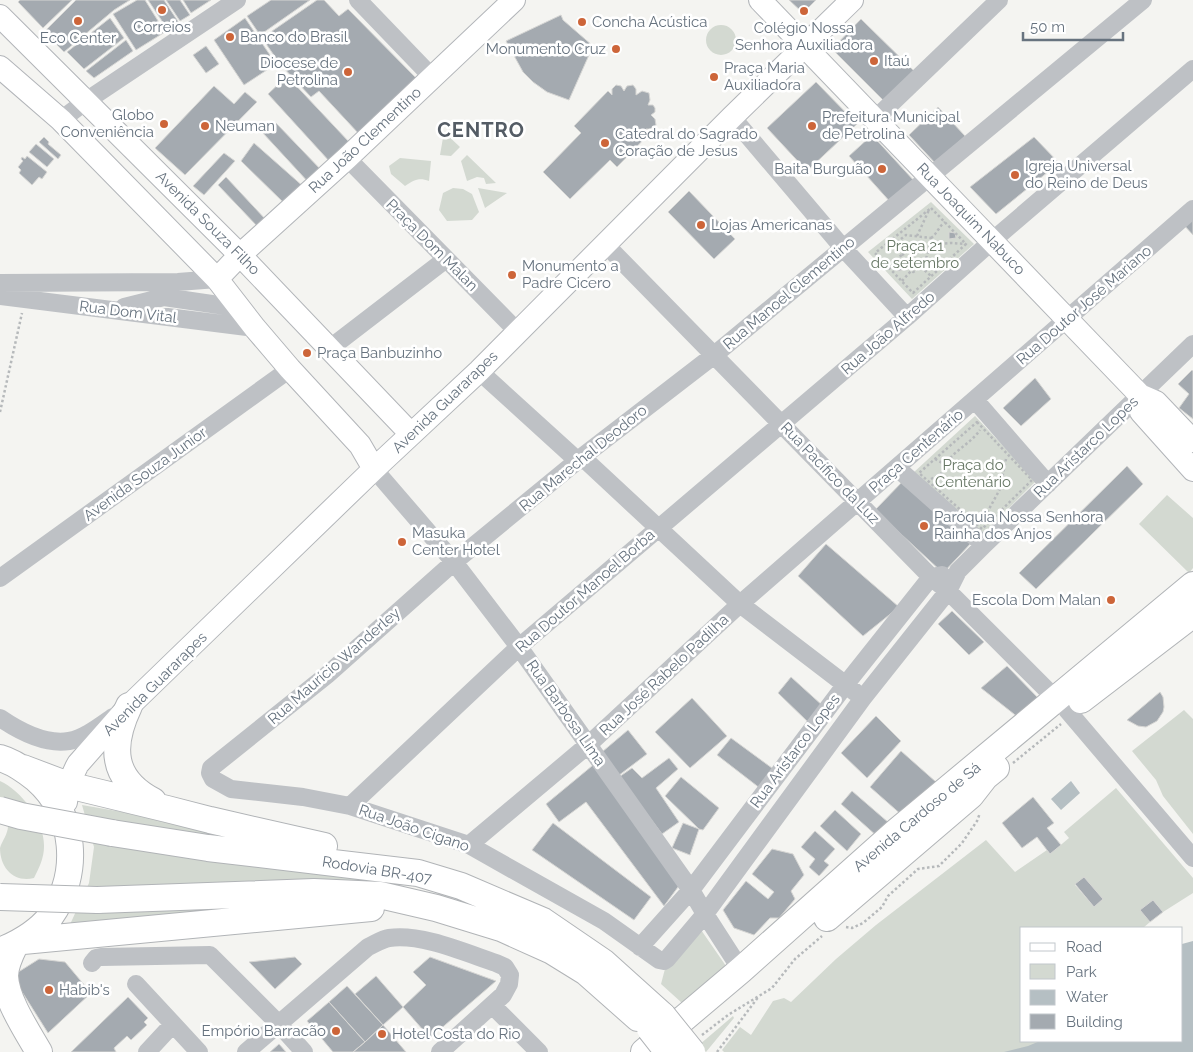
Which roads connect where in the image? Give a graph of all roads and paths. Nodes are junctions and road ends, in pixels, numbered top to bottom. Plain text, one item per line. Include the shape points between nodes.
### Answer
1 (237, 0) edge
2 (358, 0) edge
3 (514, 0) edge
4 (760, 0) edge
5 (852, 0) edge
6 (999, 0) edge
7 (1143, 0) edge
8 (0, 16) edge
9 (806, 47) junction
10 (0, 67) edge
11 (1192, 71) edge
12 (432, 77) junction
13 (86, 101) junction
14 (732, 117) junction
15 (61, 120) junction
16 (874, 120) junction
17 (347, 158) junction
18 (930, 176) junction
19 (1193, 209) edge
20 (930, 210) junction
21 (945, 222) junction
22 (917, 236) junction
23 (931, 238) junction
24 (890, 241) junction
25 (992, 241) junction
26 (897, 242) junction
27 (966, 244) junction
28 (606, 245) junction
29 (930, 245) junction
30 (843, 248) junction
31 (902, 254) junction
32 (240, 255) junction
33 (446, 259) junction
34 (888, 266) junction
35 (911, 271) junction
36 (217, 279) junction
37 (902, 281) junction
38 (0, 282) edge
39 (0, 296) edge
40 (26, 299) junction
41 (239, 308) junction
42 (114, 310) junction
43 (907, 317) junction
44 (1068, 318) junction
45 (256, 328) junction
46 (518, 332) junction
47 (1193, 344) edge
48 (329, 349) junction
49 (713, 356) junction
50 (290, 369) junction
51 (479, 372) junction
52 (1140, 395) junction
53 (975, 400) junction
54 (0, 412) edge
55 (782, 424) junction
56 (982, 427) junction
57 (411, 434) junction
58 (1193, 441) edge
59 (1006, 452) junction
60 (580, 459) junction
61 (935, 459) junction
62 (944, 464) junction
63 (897, 468) junction
64 (374, 469) junction
65 (1193, 470) edge
66 (927, 480) junction
67 (1048, 484) junction
68 (858, 502) junction
69 (968, 517) junction
70 (657, 528) junction
71 (984, 545) junction
72 (454, 562) junction
73 (958, 571) junction
74 (931, 577) junction
75 (0, 578) edge
76 (1193, 585) edge
77 (948, 591) junction
78 (740, 604) junction
79 (1193, 614) edge
80 (519, 647) junction
81 (846, 684) junction
82 (863, 698) junction
83 (1062, 705) junction
84 (128, 706) junction
85 (0, 718) edge
86 (588, 746) junction
87 (11, 763) edge
88 (211, 768) joint
89 (68, 785) junction
90 (350, 806) junction
91 (168, 808) junction
92 (0, 810) edge
93 (64, 818) junction
94 (469, 846) junction
95 (1193, 858) edge
96 (418, 873) junction
97 (691, 890) junction
98 (0, 897) edge
99 (436, 908) junction
100 (705, 914) junction
101 (12, 946) edge
102 (640, 947) junction
103 (659, 960) joint
104 (92, 963) dead end
105 (741, 970) junction
106 (136, 984) dead end
107 (761, 994) dead end
108 (497, 1000) junction
109 (0, 1004) edge
110 (278, 1023) junction
111 (173, 1024) junction
112 (652, 1032) edge
113 (193, 1050) edge
114 (27, 1052) edge
115 (39, 1052) edge
116 (147, 1052) edge
117 (246, 1052) edge
118 (304, 1052) edge
119 (440, 1052) edge
120 (539, 1052) edge
121 (668, 1052) edge
122 (692, 1052) edge
123 (717, 1052) edge

1 - 13 street
2 - 12 street
3 - 12 main road, Rua João Clementino
4 - 9 main road, Rua Joaquim Nabuco
5 - 9 main road, Avenida Guararapes
6 - 16 street
7 - 18 street, Rua Manoel Clementino
8 - 13 main road, Avenida Souza Filho
9 - 14 main road, Avenida Guararapes
9 - 16 main road, Rua Joaquim Nabuco
10 - 15 main road
11 - 25 street, Rua João Alfredo
12 - 17 main road, Rua João Clementino
13 - 15 street
13 - 32 main road, Avenida Souza Filho
14 - 28 main road, Avenida Guararapes
14 - 30 street
15 - 36 main road
16 - 18 main road, Rua Joaquim Nabuco
17 - 32 main road, Rua João Clementino
17 - 33 street, Praça Dom Malan
18 - 25 main road, Rua Joaquim Nabuco
18 - 30 street, Rua Manoel Clementino
19 - 44 street, Rua Doutor José Mariano
20 - 21 path
20 - 22 path
20 - 24 path
21 - 23 path
21 - 27 path
22 - 23 path
22 - 26 path via 906,235
23 - 29 path
24 - 26 path
24 - 34 path via 875,253
25 - 43 street, Rua João Alfredo
25 - 44 main road, Rua Joaquim Nabuco
26 - 31 path
27 - 29 path
27 - 37 path via 913,293
28 - 46 main road, Avenida Guararapes
28 - 49 street, Rua Pacífico da Luz
29 - 35 path via 920,269
30 - 43 street
30 - 49 street, Rua Manoel Clementino
31 - 34 path
31 - 35 path
32 - 36 main road, Rua João Clementino
32 - 48 main road, Avenida Souza Filho
33 - 46 street, Praça Dom Malan
33 - 48 street
34 - 37 path
35 - 37 path
36 - 38 street, Rua Dom Vital
36 - 41 main road
39 - 40 street, Rua Dom Vital
40 - 42 street, Rua Dom Vital
40 - 54 path
41 - 42 street via 164,297
41 - 45 main road
42 - 45 street, Rua Dom Vital
43 - 55 street, Rua João Alfredo
44 - 52 main road, Rua Joaquim Nabuco
44 - 53 street, Rua Doutor José Mariano
45 - 50 main road
46 - 51 main road, Avenida Guararapes
47 - 52 street, Rua Aristarco Lopes
48 - 57 main road, Avenida Souza Filho
49 - 55 street, Rua Pacífico da Luz
49 - 60 street, Rua Marechal Deodoro
50 - 64 main road via 360,445
50 - 75 street, Avenida Souza Junior
51 - 57 main road, Avenida Guararapes
51 - 60 street
52 - 58 main road, Rua Joaquim Nabuco via 1156,402
52 - 65 main road, Rua Joaquim Nabuco via 1142,412
52 - 67 street, Rua Aristarco Lopes
53 - 63 street, Praça Centenário
53 - 67 street
55 - 68 street, Rua Pacífico da Luz
55 - 70 street, Rua Doutor Manoel Borba
56 - 59 path
56 - 61 path via 977,422
56 - 62 path via 976,437
57 - 64 main road, Avenida Guararapes
59 - 69 path via 1000,489 988,511
59 - 69 path via 1032,480 982,529
60 - 70 street
60 - 72 street, Rua Marechal Deodoro
61 - 62 path
61 - 66 path via 919,473
62 - 66 path via 941,474
63 - 68 street, Praça Centenário
63 - 71 street
64 - 72 street, Rua Barbosa Lima
64 - 84 main road, Avenida Guararapes
66 - 69 path
67 - 71 street, Rua Aristarco Lopes
68 - 74 street, Rua Pacífico da Luz
68 - 78 street, Rua José Rabelo Padilha
70 - 78 street
70 - 80 street, Rua Doutor Manoel Borba
71 - 73 street, Rua Aristarco Lopes
72 - 80 street, Rua Barbosa Lima
72 - 88 street, Rua Maurício Wanderley via 327,675
73 - 74 street
73 - 77 street, Rua Aristarco Lopes
74 - 77 street, Rua Pacífico da Luz
74 - 81 street, Rua Aristarco Lopes
76 - 83 highway, Avenida Cardoso de Sá
77 - 82 street, Rua Aristarco Lopes
77 - 83 street, Rua Pacífico da Luz
78 - 81 street
78 - 86 street, Rua José Rabelo Padilha
79 - 83 highway, Avenida Cardoso de Sá
80 - 86 street, Rua Barbosa Lima
80 - 90 street, Rua Doutor Manoel Borba
81 - 82 street
81 - 97 street, Rua Aristarco Lopes
82 - 100 street, Rua Aristarco Lopes
83 - 95 street, Rua Pacífico da Luz
83 - 105 highway, Avenida Cardoso de Sá via 896,832
83 - 121 highway, Avenida Cardoso de Sá via 970,795
84 - 85 street via 82,736 68,741 39,738
84 - 89 main road, Avenida Guararapes via 78,764
84 - 91 highway via 120,724 118,764 133,789
86 - 94 street, Rua José Rabelo Padilha
86 - 97 street, Rua Barbosa Lima
87 - 89 highway
87 - 93 highway via 48,789
88 - 90 street, Rua João Cigano via 212,779 232,789
89 - 91 highway
89 - 93 main road, Avenida Guararapes
90 - 94 street, Rua João Cigano
91 - 96 highway via 255,831 384,858
92 - 96 highway, Rodovia BR-407, bridge via 208,848
93 - 101 highway via 71,852 66,886 49,917
94 - 102 street, Rua João Cigano via 604,921
96 - 112 highway, Rodovia BR-407 via 462,886 543,921 603,962
97 - 100 street, Rua Barbosa Lima
97 - 102 street, Rua Aristarco Lopes
98 - 99 highway, Rodovia BR-407, bridge via 97,900 314,892 380,895
99 - 101 highway via 380,907
99 - 112 highway, Rodovia BR-407 via 502,928 552,951 586,972
100 - 103 street, Rua Aristarco Lopes via 667,959
100 - 105 street, Rua Barbosa Lima
101 - 115 highway via 6,964 7,985
102 - 103 street, Rua João Cigano
104 - 110 street via 98,958 210,955
105 - 112 highway, Avenida Cardoso de Sá
106 - 111 street
107 - 123 path
108 - 110 street via 509,984 510,975 505,967 420,939 387,938 368,947
108 - 119 street
108 - 120 street
109 - 114 highway
110 - 117 street
110 - 118 street
111 - 113 street
111 - 116 street
112 - 121 highway, bridge
112 - 122 highway, bridge

